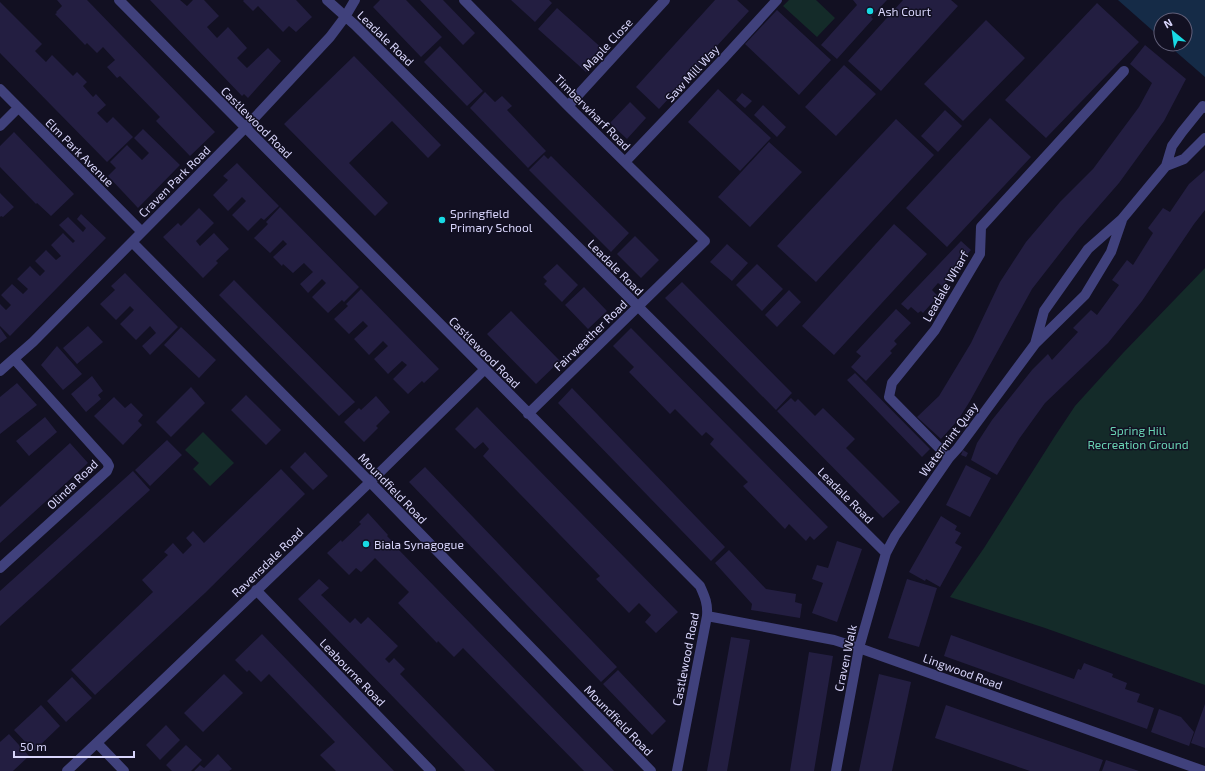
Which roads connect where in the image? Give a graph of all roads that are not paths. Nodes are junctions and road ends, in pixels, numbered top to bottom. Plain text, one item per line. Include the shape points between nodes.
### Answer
1 (119, 0) edge
2 (327, 0) edge
3 (355, 0) edge
4 (464, 0) edge
5 (665, 0) edge
6 (777, 0) edge
7 (345, 17) junction
8 (1124, 72) dead end
9 (0, 89) edge
10 (568, 106) junction
11 (18, 108) junction
12 (1205, 108) edge
13 (0, 126) edge
14 (245, 128) junction
15 (1205, 138) edge
16 (625, 162) junction
17 (1166, 166) junction
18 (1122, 219) junction
19 (142, 232) junction
20 (705, 241) joint
21 (132, 242) junction
22 (638, 307) junction
23 (1035, 344) junction
24 (14, 359) junction
25 (484, 370) junction
26 (0, 371) edge
27 (528, 414) junction
28 (949, 458) junction
29 (370, 482) junction
30 (886, 553) junction
31 (0, 568) edge
32 (256, 590) junction
33 (707, 616) junction
34 (859, 648) junction
35 (97, 742) junction
36 (67, 771) edge
37 (124, 771) edge
38 (431, 771) edge
39 (651, 771) edge
40 (677, 771) edge
41 (836, 771) edge
42 (1204, 771) edge

1 - 14 street, Castlewood Road
2 - 7 street, Leadale Road
3 - 7 street, Craven Park Road
4 - 10 street, Timberwharf Road
5 - 10 street, Maple Close
6 - 16 street, Saw Mill Way
7 - 14 street, Craven Park Road via 330,38
7 - 22 street, Leadale Road
8 - 28 street, Leadale Wharf via 981,227 980,254 935,330 892,383 889,397
9 - 11 street, Elm Park Avenue
10 - 16 street, Timberwharf Road
11 - 13 street
11 - 19 street, Elm Park Avenue
12 - 17 street, Watermint Quay via 1203,106 1172,146
14 - 19 street, Craven Park Road
14 - 25 street, Castlewood Road
15 - 17 street, Watermint Quay via 1184,159
16 - 20 street, Timberwharf Road
17 - 18 street, Watermint Quay
18 - 23 street, Watermint Quay via 1111,252 1085,295
18 - 23 street, Watermint Quay via 1088,250 1044,311
19 - 21 street, Craven Park Road
20 - 22 street, Fairweather Road
21 - 24 street, Craven Park Road
21 - 29 street, Moundfield Road
22 - 27 street, Fairweather Road
22 - 30 street, Leadale Road
23 - 28 street, Watermint Quay
24 - 26 street, Craven Park Road
24 - 31 street, Olinda Road via 109,466 107,471
25 - 27 street, Castlewood Road
25 - 29 street, Ravensdale Road
27 - 33 street, Castlewood Road via 700,586 707,600
28 - 30 street, Watermint Quay
29 - 32 street, Ravensdale Road
29 - 39 street, Moundfield Road
30 - 34 street, Craven Walk
32 - 35 street, Ravensdale Road
32 - 38 street, Leabourne Road
33 - 34 street, Lingwood Road via 834,640
33 - 40 street, Castlewood Road
34 - 41 street, Craven Walk
34 - 42 street, Lingwood Road
35 - 36 street, Ravensdale Road
35 - 37 street

